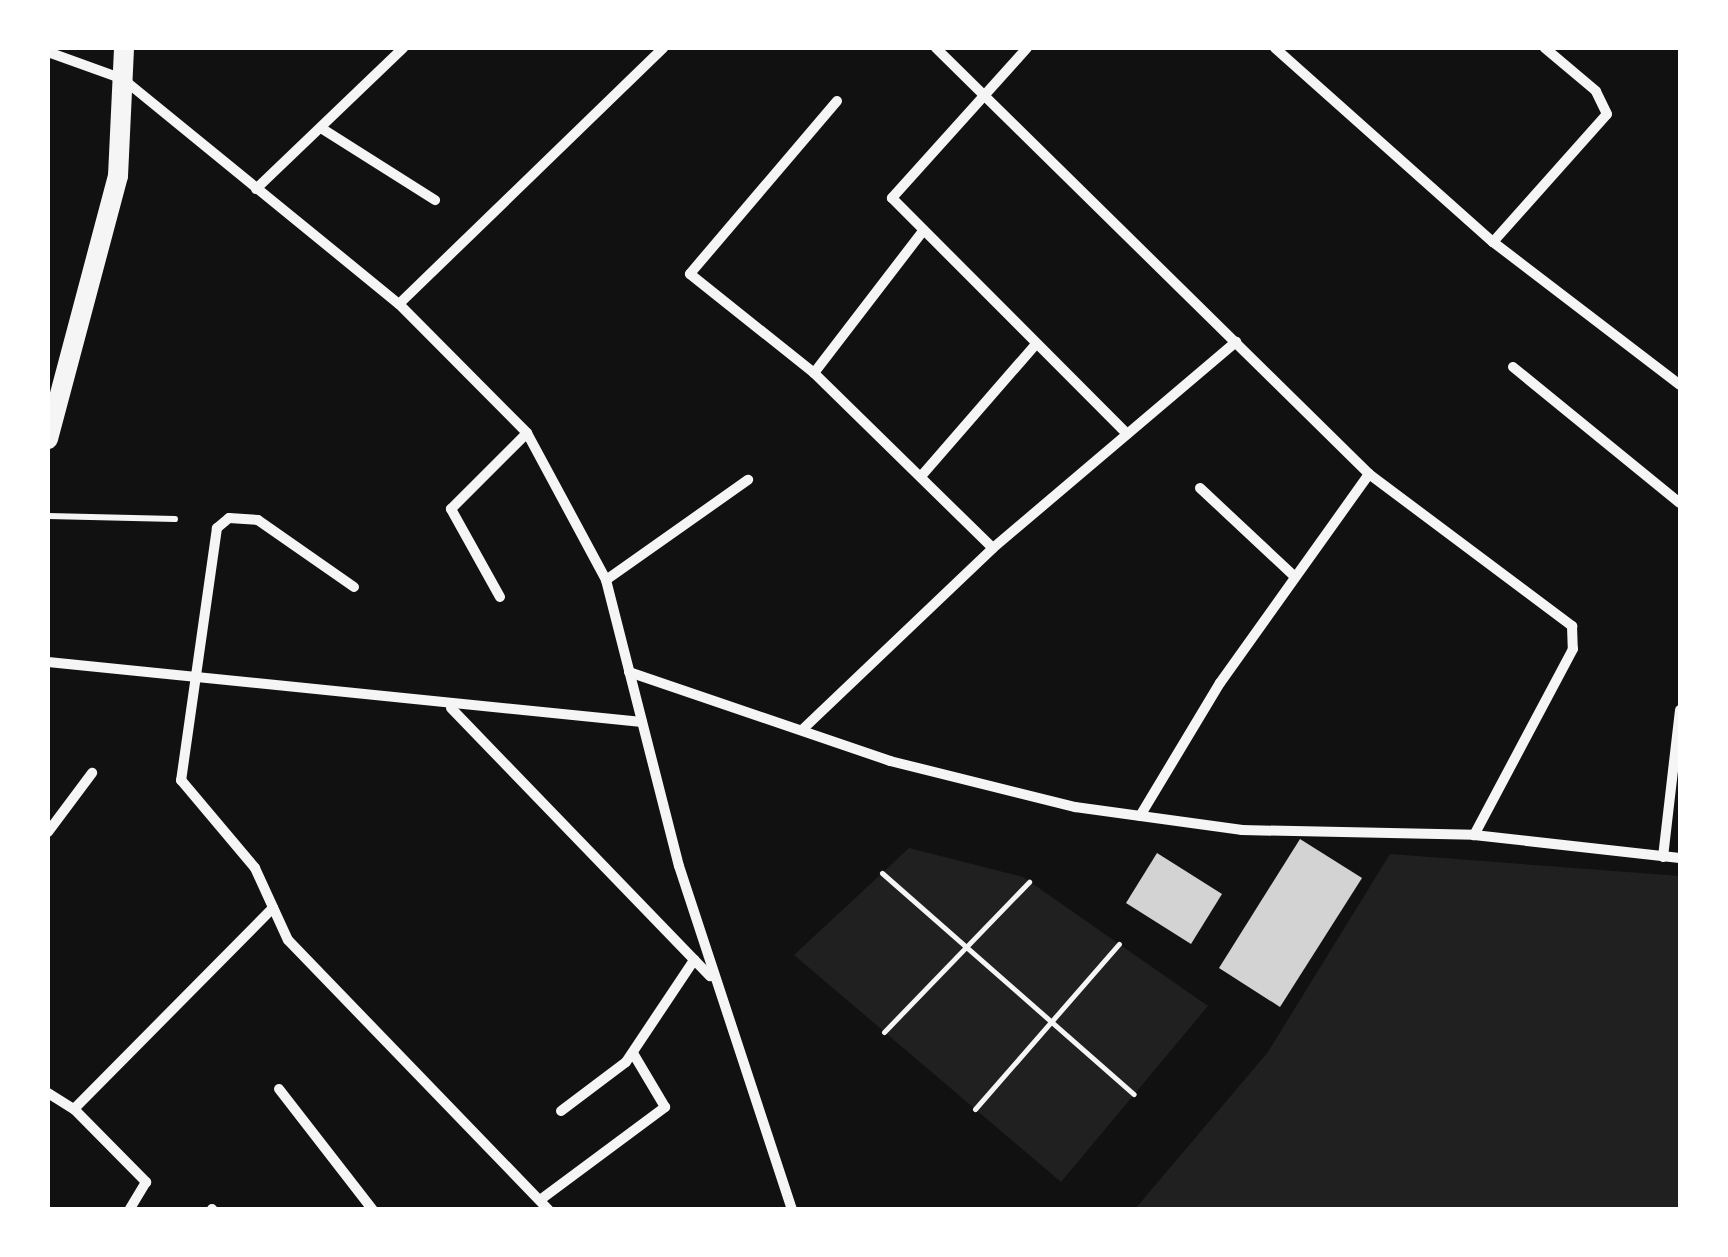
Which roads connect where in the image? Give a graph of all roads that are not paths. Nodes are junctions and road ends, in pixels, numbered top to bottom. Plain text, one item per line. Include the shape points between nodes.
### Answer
1 (124, 48) edge
2 (404, 48) edge
3 (663, 48) edge
4 (936, 48) edge
5 (1028, 48) edge
6 (1275, 48) edge
7 (1545, 48) edge
8 (49, 55) edge
9 (123, 79) junction
10 (985, 91) junction
11 (836, 102) dead end
12 (320, 128) junction
13 (256, 189) junction
14 (435, 200) dead end
15 (923, 231) junction
16 (1494, 242) junction
17 (400, 304) junction
18 (1236, 342) junction
19 (1036, 344) junction
20 (1513, 367) dead end
21 (814, 373) junction
22 (1680, 385) edge
23 (527, 433) junction
24 (1126, 434) junction
25 (48, 439) edge
26 (923, 474) junction
27 (1368, 474) junction
28 (748, 480) dead end
29 (1200, 488) dead end
30 (1680, 503) edge
31 (48, 516) edge
32 (176, 519) dead end
33 (992, 548) junction
34 (1294, 576) junction
35 (606, 580) junction
36 (354, 587) dead end
37 (500, 597) dead end
38 (48, 662) edge
39 (628, 672) junction
40 (192, 677) junction
41 (450, 707) junction
42 (1680, 710) edge
43 (642, 722) junction
44 (803, 729) junction
45 (92, 773) dead end
46 (1140, 816) junction
47 (48, 832) edge
48 (1474, 834) junction
49 (1662, 857) junction
50 (1680, 858) edge
51 (273, 908) junction
52 (694, 960) junction
53 (714, 979) junction
54 (633, 1053) junction
55 (279, 1090) dead end
56 (48, 1093) edge
57 (74, 1109) junction
58 (561, 1110) dead end
59 (540, 1200) junction
60 (788, 1208) edge
61 (129, 1210) edge
62 (373, 1210) edge
63 (549, 1210) edge

1 - 9 highway
2 - 12 street
3 - 17 street
4 - 10 street
5 - 10 street
6 - 16 street
7 - 16 street via 1596,91 1607,114
8 - 9 street
9 - 13 street
9 - 25 highway via 118,176
10 - 15 street via 894,188 892,198
10 - 18 street
11 - 21 street via 690,274
12 - 13 street
12 - 14 street
13 - 17 street
15 - 19 street
15 - 21 street
16 - 22 street
17 - 23 street
18 - 24 street
18 - 27 street
19 - 24 street
19 - 26 street
20 - 30 street
21 - 26 street
23 - 35 street
23 - 37 street via 451,510
24 - 33 street
26 - 33 street
27 - 34 street
27 - 48 street via 1577,636
28 - 35 street
29 - 34 street
31 - 32 lane
33 - 44 street
34 - 46 street
35 - 39 street
36 - 40 street via 258,520 229,518 212,539
38 - 40 street
39 - 43 street
39 - 44 street
40 - 41 street
40 - 51 street via 181,780 255,868
41 - 43 street
41 - 52 street
42 - 49 street
43 - 53 street
44 - 46 street via 890,761
45 - 47 street
46 - 48 street via 1242,830
48 - 49 street
49 - 50 street
51 - 57 street
51 - 59 street via 288,940
52 - 53 street
52 - 54 street
53 - 60 street
54 - 58 street
54 - 59 street via 665,1107
55 - 62 street
56 - 57 street
57 - 61 street via 146,1182
59 - 63 street

